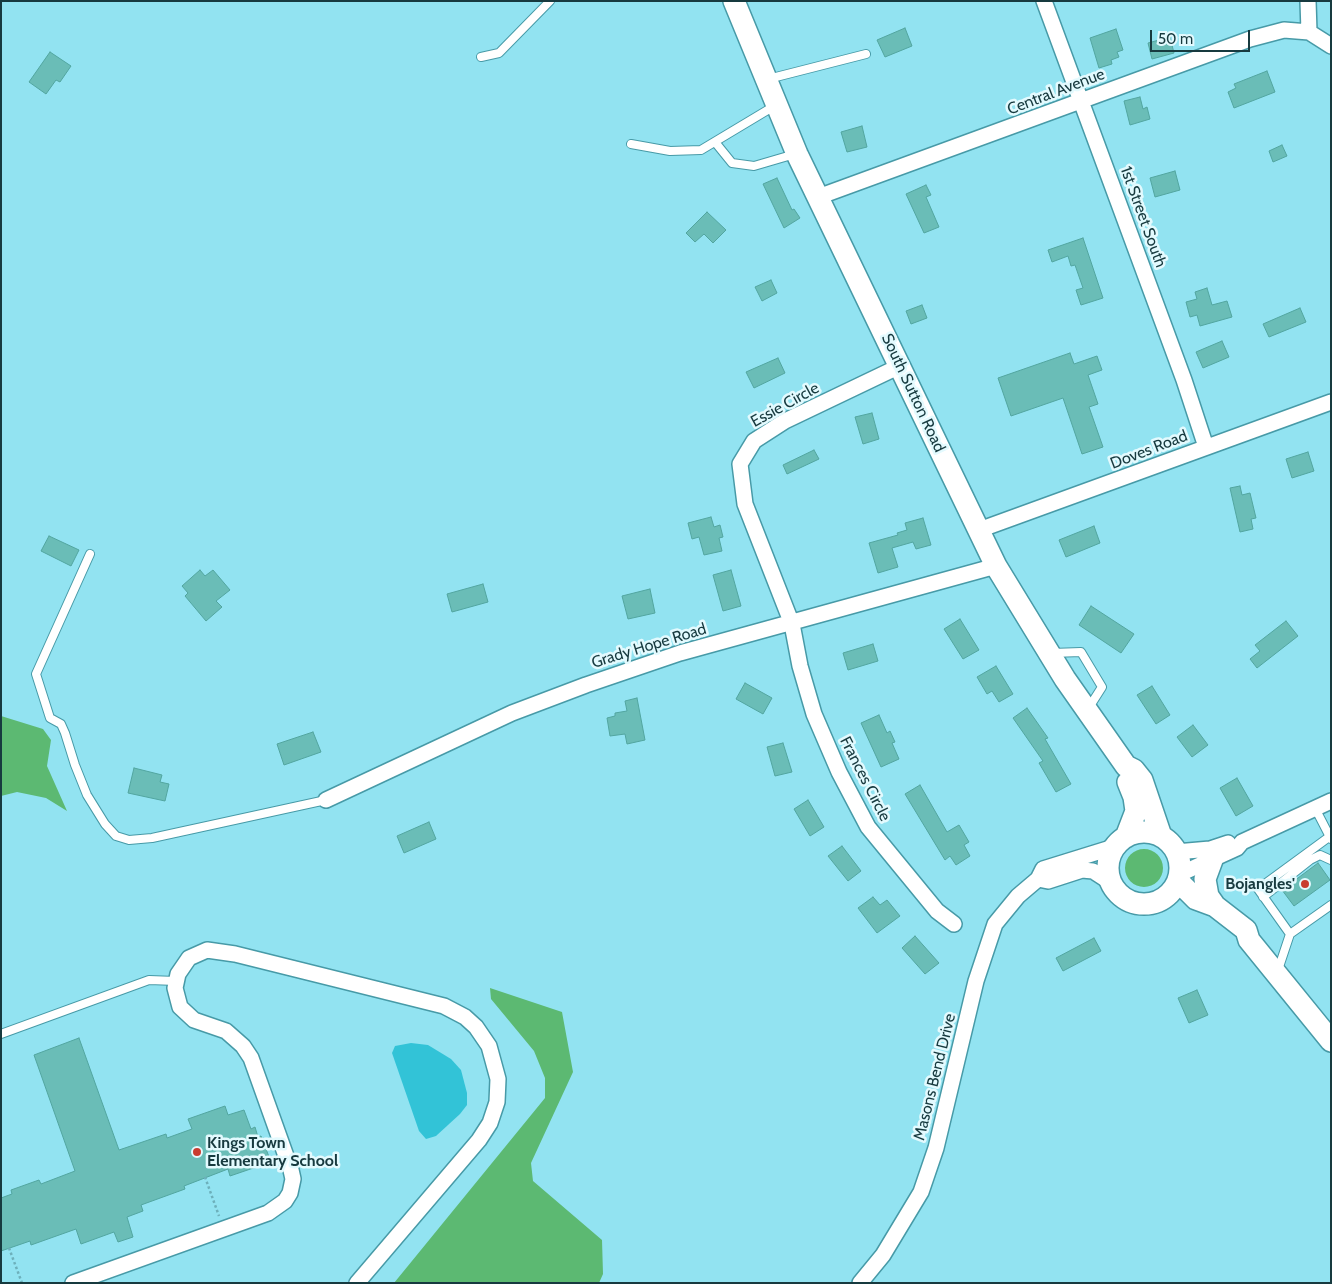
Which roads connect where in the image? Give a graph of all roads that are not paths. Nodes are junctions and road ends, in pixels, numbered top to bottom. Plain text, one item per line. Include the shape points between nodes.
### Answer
1 (550, 1) edge
2 (734, 1) edge
3 (1044, 1) edge
4 (1308, 1) edge
5 (1309, 32) junction
6 (1331, 46) edge
7 (866, 54) dead end
8 (481, 57) dead end
9 (766, 80) junction
10 (1081, 101) junction
11 (777, 105) junction
12 (715, 142) junction
13 (631, 144) dead end
14 (797, 154) junction
15 (818, 197) junction
16 (900, 366) junction
17 (1331, 402) edge
18 (1206, 447) junction
19 (979, 530) junction
20 (90, 554) dead end
21 (996, 566) junction
22 (792, 624) junction
23 (1126, 766) junction
24 (326, 800) joint
25 (1331, 801) edge
26 (1316, 808) junction
27 (1161, 836) junction
28 (1330, 838) edge
29 (1120, 842) junction
30 (1242, 842) junction
31 (1176, 852) junction
32 (1212, 860) junction
33 (1331, 860) edge
34 (1179, 877) junction
35 (1038, 879) junction
36 (1110, 882) junction
37 (1263, 896) junction
38 (1161, 900) junction
39 (1331, 905) edge
40 (1215, 906) junction
41 (954, 924) dead end
42 (1290, 934) junction
43 (1249, 940) junction
44 (1276, 974) junction
45 (176, 981) junction
46 (1, 1034) edge
47 (1331, 1041) edge
48 (73, 1283) edge
49 (356, 1283) edge
50 (860, 1283) edge

1 - 8 lane via 499,53
2 - 9 main road, South Sutton Road
3 - 10 street, 1st Street South
4 - 5 street
5 - 6 street
5 - 10 street, Central Avenue via 1284,30 1250,39
7 - 9 lane
9 - 11 main road, South Sutton Road
10 - 15 street, Central Avenue
10 - 18 street, 1st Street South
11 - 12 lane
11 - 14 main road, South Sutton Road
12 - 13 lane via 701,150 670,151
12 - 14 lane via 732,164 754,166
14 - 15 main road, South Sutton Road
15 - 16 main road, South Sutton Road
16 - 19 main road, South Sutton Road
16 - 22 street, Essie Circle via 785,421 754,440 740,464 745,504
17 - 18 street, Doves Road
18 - 19 street, Doves Road
19 - 21 main road, South Sutton Road
20 - 24 lane via 36,674 50,718 61,724 87,795 116,836 129,840 152,838
21 - 22 street, Grady Hope Road
21 - 23 main road, South Sutton Road via 1086,710
22 - 24 street, Grady Hope Road via 680,653 586,685 469,733
22 - 41 street, Frances Circle via 814,714 868,827 937,911
23 - 27 main road, South Sutton Road via 1142,780
23 - 29 main road, South Sutton Road via 1124,775 1134,797 1136,811
25 - 26 street
26 - 28 lane
26 - 30 street
27 - 29 main road via 1143,833
27 - 31 main road
28 - 37 lane via 1258,888
29 - 35 street, Masons Bend Drive via 1043,869
29 - 36 main road via 1109,858
30 - 31 street via 1233,841 1210,850
30 - 32 street via 1237,848
31 - 34 main road via 1180,863
32 - 34 street
32 - 40 main road via 1205,878 1208,896
33 - 37 lane via 1320,855 1310,860
34 - 38 main road
34 - 40 main road via 1196,899
35 - 36 street via 1048,881 1082,870 1093,871
35 - 50 street, Masons Bend Drive via 1018,896 995,924 976,981 936,1148 921,1192 883,1255
36 - 38 main road via 1126,900 1138,904
37 - 42 lane
38 - 43 main road via 1214,918 1238,937
39 - 42 lane
40 - 43 main road via 1246,930
42 - 44 lane
43 - 44 main road
44 - 47 main road
45 - 46 lane via 149,980
45 - 48 street via 176,995 186,1015 235,1037 251,1058 291,1170 290,1193 286,1201 268,1213
45 - 49 street via 183,964 194,955 207,950 226,952 444,1006 465,1017 489,1046 498,1079 497,1102 490,1123

